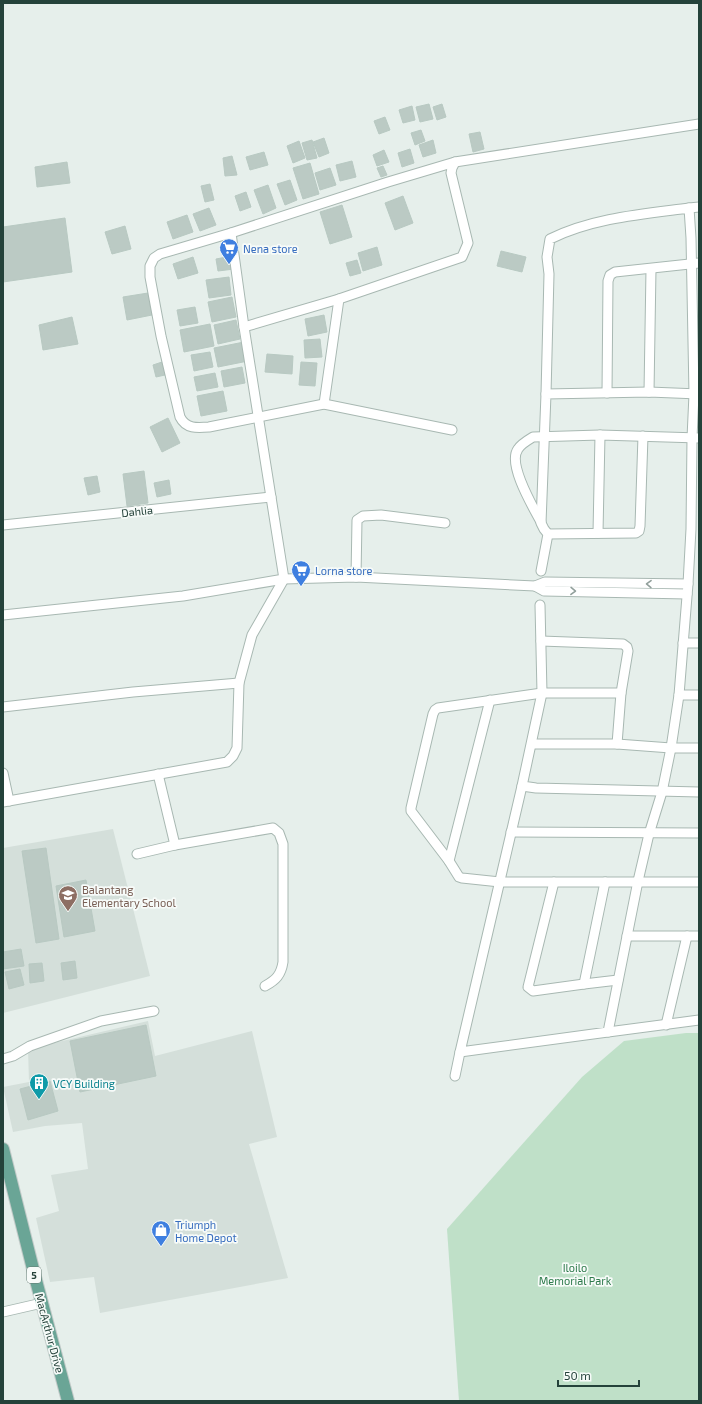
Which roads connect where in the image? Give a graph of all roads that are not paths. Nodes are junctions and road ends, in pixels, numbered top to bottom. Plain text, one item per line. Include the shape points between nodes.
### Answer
1 (699, 124) edge
2 (456, 162) junction
3 (699, 207) edge
4 (688, 208) junction
5 (231, 232) junction
6 (695, 263) edge
7 (651, 269) junction
8 (339, 299) junction
9 (244, 327) junction
10 (649, 392) junction
11 (607, 393) junction
12 (546, 394) junction
13 (696, 394) edge
14 (324, 404) junction
15 (258, 417) junction
16 (452, 430) dead end
17 (600, 435) junction
18 (544, 436) junction
19 (642, 436) junction
20 (696, 438) edge
21 (696, 480) edge
22 (271, 497) junction
23 (445, 523) dead end
24 (541, 523) junction
25 (3, 525) edge
26 (695, 530) edge
27 (598, 533) junction
28 (548, 534) junction
29 (541, 571) dead end
30 (356, 577) junction
31 (284, 579) junction
32 (688, 589) junction
33 (540, 605) dead end
34 (3, 615) edge
35 (541, 641) junction
36 (683, 643) junction
37 (699, 643) edge
38 (239, 683) junction
39 (542, 693) junction
40 (621, 693) junction
41 (679, 695) junction
42 (699, 695) edge
43 (490, 700) junction
44 (3, 706) edge
45 (532, 744) junction
46 (616, 744) junction
47 (671, 748) junction
48 (699, 748) edge
49 (3, 773) edge
50 (158, 774) junction
51 (522, 786) junction
52 (662, 792) junction
53 (699, 792) edge
54 (6, 802) edge
55 (511, 832) junction
56 (699, 833) edge
57 (649, 834) junction
58 (175, 845) junction
59 (136, 854) dead end
60 (449, 861) junction
61 (638, 881) junction
62 (500, 882) junction
63 (554, 882) junction
64 (605, 882) junction
65 (699, 882) edge
66 (627, 936) junction
67 (687, 936) junction
68 (699, 936) edge
69 (618, 980) junction
70 (584, 984) junction
71 (265, 986) dead end
72 (154, 1011) dead end
73 (699, 1020) edge
74 (666, 1025) junction
75 (608, 1032) junction
76 (460, 1052) junction
77 (3, 1059) edge
78 (455, 1076) dead end
79 (3, 1149) edge
80 (42, 1303) junction
81 (3, 1312) edge
82 (68, 1401) edge

1 - 2 street
2 - 5 street
2 - 8 street via 451,173 468,244 462,257
3 - 4 street
4 - 6 street
4 - 12 street via 608,219 550,239 547,257 549,274
5 - 9 street
5 - 15 street via 154,258 150,266 152,291 182,423 196,428 209,427
6 - 7 street
6 - 13 street
7 - 10 street
7 - 11 street via 615,272 610,275
8 - 9 street
8 - 14 street
9 - 15 street
10 - 11 street
10 - 13 street
11 - 12 street
12 - 18 street
13 - 20 street
14 - 15 street
14 - 16 street
15 - 22 street
17 - 18 street
17 - 19 street
17 - 27 street
18 - 24 street
18 - 24 street via 533,437 524,443 517,449 516,456 519,480
19 - 20 street
19 - 27 street via 639,531
20 - 21 street
21 - 26 street
22 - 25 street, Dahlia
22 - 31 street
23 - 30 street via 381,515 364,516 357,520
24 - 28 street
26 - 32 street
27 - 28 street
28 - 29 street
30 - 31 street
30 - 32 street via 535,586 544,591 551,587
31 - 34 street via 183,596
31 - 38 street via 252,635
32 - 36 street
33 - 35 street
35 - 39 street
35 - 40 street via 623,644 628,651
36 - 37 street
36 - 41 street
38 - 44 street
38 - 50 street via 237,748 234,756 227,762
39 - 40 street
39 - 43 street
39 - 45 street
40 - 46 street
41 - 42 street
41 - 47 street
43 - 60 street
43 - 60 street via 438,708 433,714 411,809
45 - 46 street
45 - 51 street
46 - 47 street
47 - 48 street
47 - 52 street
49 - 54 street
50 - 54 street
50 - 58 street
51 - 52 street
51 - 55 street
52 - 53 street
52 - 57 street
55 - 57 street
55 - 62 street
56 - 57 street
57 - 61 street
58 - 59 street
58 - 71 street via 273,828 280,833 283,844 283,962 282,971 276,980
60 - 62 street via 459,877
61 - 64 street
61 - 65 street
61 - 66 street
62 - 63 street
62 - 76 street
63 - 64 street
63 - 70 street via 528,987 533,991
64 - 70 street
66 - 67 street
66 - 69 street
67 - 68 street
67 - 74 street
69 - 70 street
69 - 75 street
72 - 77 street via 101,1021 30,1046
73 - 74 street
74 - 75 street
75 - 76 street
76 - 78 street
79 - 80 main road, MacArthur Drive / 5
80 - 81 street
80 - 82 main road, MacArthur Drive / 5

